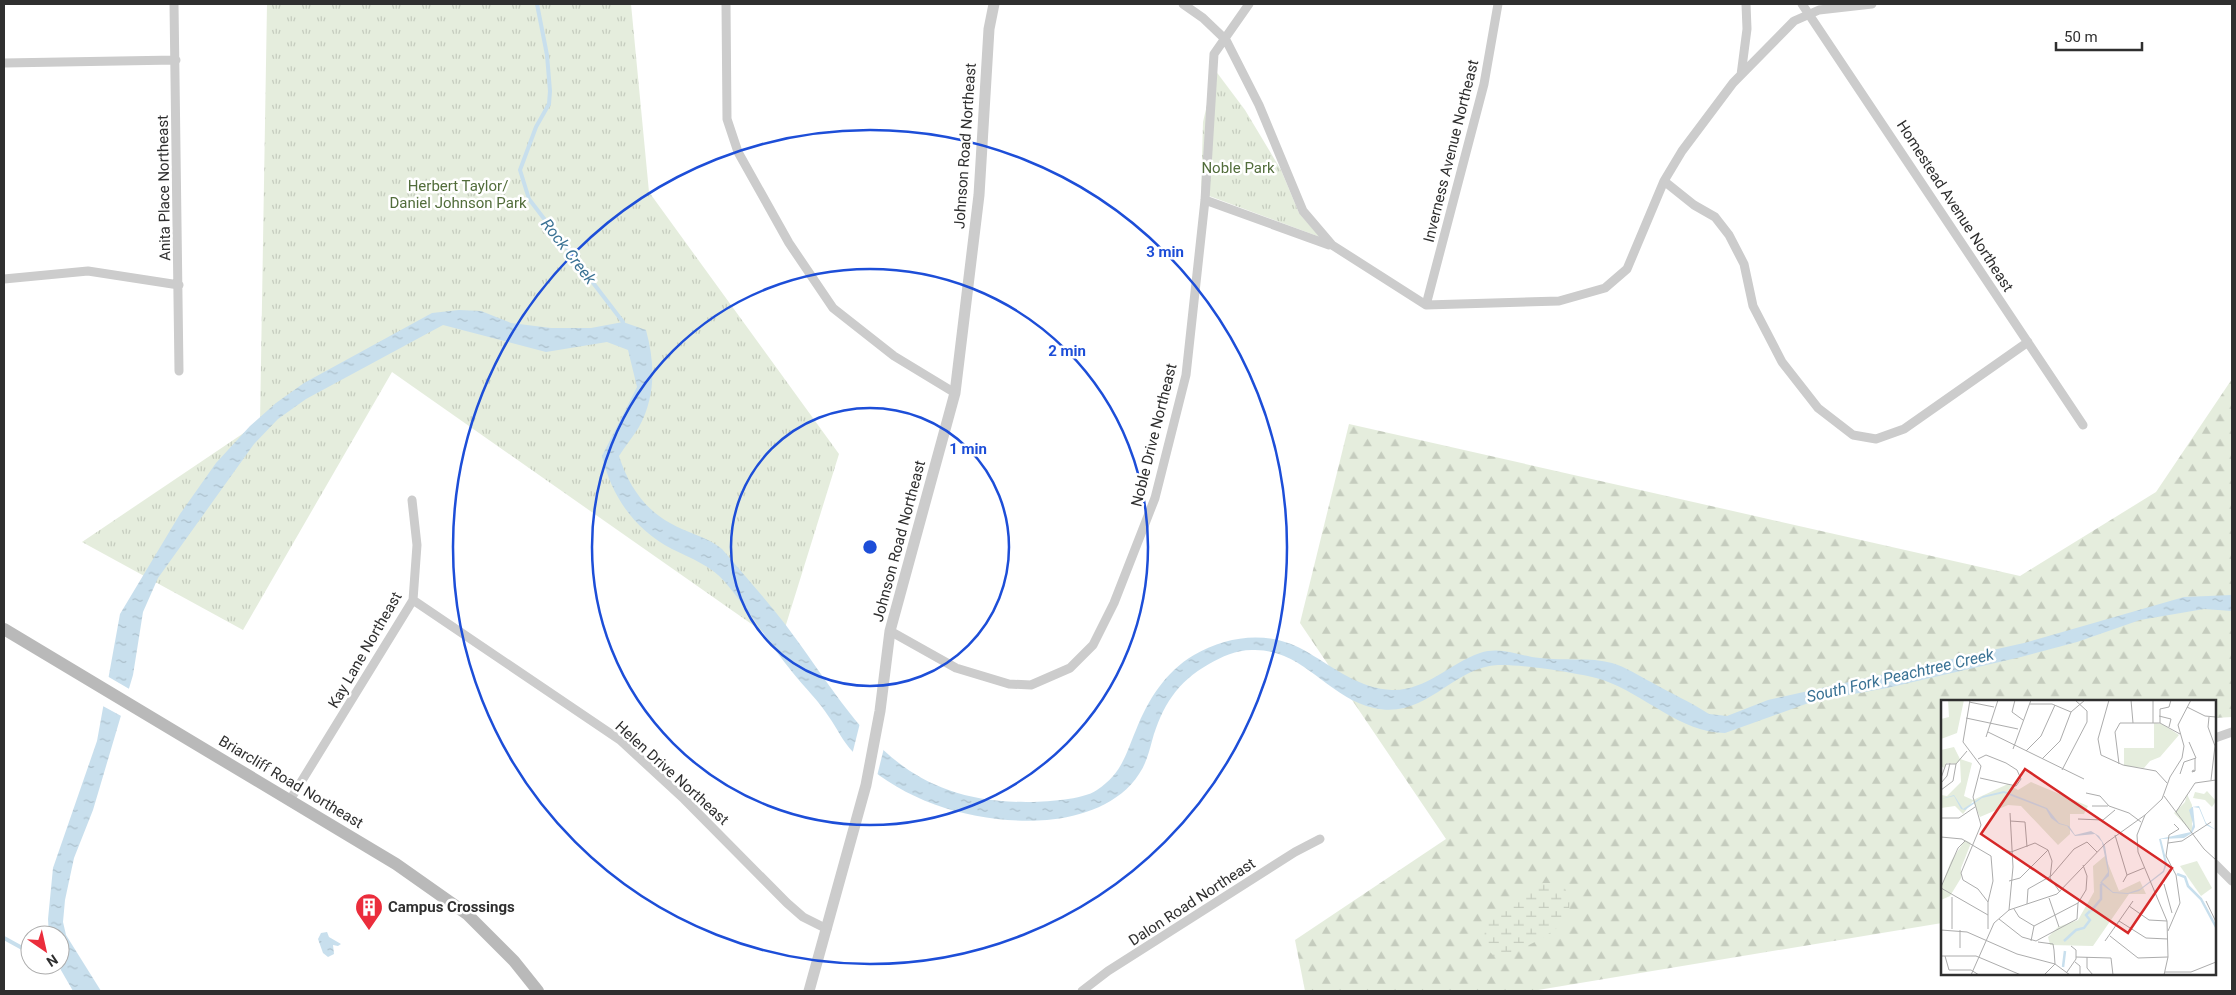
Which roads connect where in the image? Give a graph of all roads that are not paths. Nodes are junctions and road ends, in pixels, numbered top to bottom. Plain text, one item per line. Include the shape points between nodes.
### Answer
1 (174, 4) edge
2 (726, 4) edge
3 (994, 4) edge
4 (1183, 4) edge
5 (1249, 4) edge
6 (1498, 4) edge
7 (1746, 4) edge
8 (1802, 4) edge
9 (1872, 4) edge
10 (1810, 13) junction
11 (1226, 40) junction
12 (176, 60) junction
13 (4, 63) edge
14 (1741, 75) junction
15 (1664, 181) junction
16 (1205, 200) junction
17 (1332, 245) junction
18 (4, 279) edge
19 (179, 285) junction
20 (1426, 305) junction
21 (2028, 342) junction
22 (179, 371) dead end
23 (954, 393) junction
24 (2083, 425) dead end
25 (412, 500) dead end
26 (413, 600) junction
27 (4, 629) edge
28 (890, 631) junction
29 (2232, 732) edge
30 (2216, 738) edge
31 (290, 800) junction
32 (1320, 839) dead end
33 (2216, 865) edge
34 (2232, 881) edge
35 (827, 928) junction
36 (538, 991) edge
37 (810, 991) edge
38 (1082, 991) edge

1 - 12 street, Anita Place Northeast
2 - 23 street via 727,118 738,152 789,244 833,308 894,356
3 - 23 street, Johnson Road Northeast via 989,29 979,195
4 - 11 street
5 - 11 street, Noble Drive Northeast
6 - 20 street, Inverness Avenue Northeast via 1484,84
7 - 14 street via 1747,29
8 - 10 street, Homestead Avenue Northeast
9 - 10 street
10 - 14 street via 1794,21
10 - 21 street, Homestead Avenue Northeast
11 - 16 street, Noble Drive Northeast via 1214,54
11 - 17 street via 1259,105 1303,211
12 - 13 street
12 - 19 street, Anita Place Northeast
14 - 15 street via 1710,111
15 - 20 street via 1628,269 1605,288 1559,301
15 - 21 street via 1717,219 1729,235 1744,264 1754,306 1782,362 1818,408 1853,434 1876,439 1904,429
16 - 17 street
16 - 28 street, Noble Drive Northeast via 1182,392 1155,498 1114,603 1093,645 1070,668 1031,686 1009,684 956,668
17 - 20 street
18 - 19 street via 88,271
19 - 22 street, Anita Place Northeast
21 - 24 street, Homestead Avenue Northeast
23 - 28 street, Johnson Road Northeast
25 - 26 street, Kay Lane Northeast via 417,546
26 - 31 street, Kay Lane Northeast
26 - 35 street, Helen Drive Northeast via 620,740 787,903 803,916
27 - 31 main road, Briarcliff Road Northeast
28 - 35 street, Johnson Road Northeast via 866,786
29 - 30 street
31 - 36 main road, Briarcliff Road Northeast via 371,848 466,914 514,961
32 - 38 street, Dalon Road Northeast via 1108,970
33 - 34 street
35 - 37 street, Johnson Road Northeast

